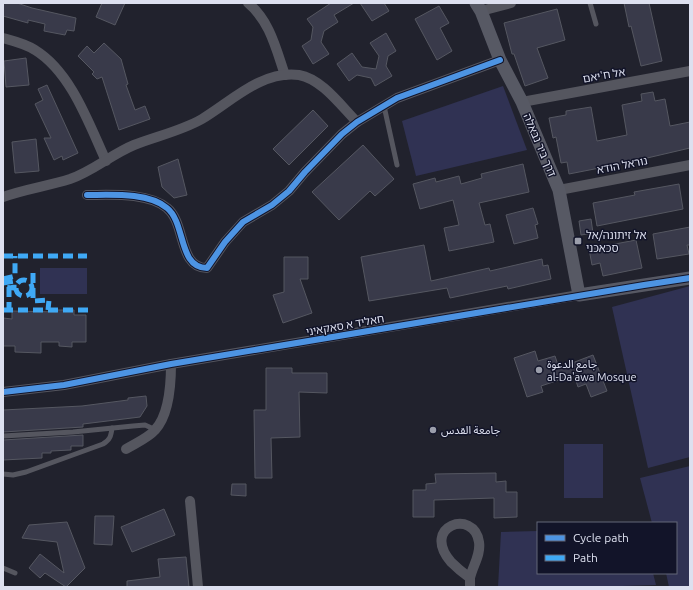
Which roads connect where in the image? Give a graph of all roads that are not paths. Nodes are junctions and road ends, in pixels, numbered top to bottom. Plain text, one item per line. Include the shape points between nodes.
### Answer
1 (248, 3) edge
2 (511, 3) edge
3 (590, 3) edge
4 (479, 7) edge
5 (596, 24) dead end
6 (3, 38) edge
7 (500, 60) junction
8 (690, 71) edge
9 (285, 75) junction
10 (522, 102) junction
11 (384, 106) junction
12 (356, 122) junction
13 (106, 161) junction
14 (397, 165) dead end
15 (690, 165) edge
16 (559, 190) junction
17 (87, 195) dead end
18 (3, 197) edge
19 (690, 278) edge
20 (579, 295) junction
21 (171, 364) junction
22 (3, 392) edge
23 (112, 428) junction
24 (156, 430) junction
25 (3, 436) edge
26 (126, 449) dead end
27 (3, 474) edge
28 (190, 501) dead end
29 (3, 568) edge
30 (15, 574) dead end
31 (470, 583) edge
32 (198, 587) edge

1 - 9 street via 265,23
2 - 4 street
3 - 5 lane
4 - 7 street, דרך ביר נבאלה
6 - 13 street via 35,49 60,73 80,106
7 - 10 street, דרך ביר נבאלה
7 - 11 street via 398,98
8 - 10 street, אל ח'יאם
9 - 12 street via 300,76 317,82
9 - 13 street via 264,80 188,126 134,146
10 - 16 street, דרך ביר נבאלה
11 - 12 street
11 - 14 lane
12 - 17 street via 289,191 272,205 243,222 206,268 199,268 189,260 168,208 152,200 128,195
13 - 18 street via 70,179
15 - 16 street, נוראל הודא
16 - 20 street, דרך ביר נבאלה
19 - 20 street, חאליד א סאקאיני
20 - 21 street, חאליד א סאקאיני
21 - 22 street, חאליד א סאקאיני via 64,385
21 - 24 street via 168,400
23 - 24 lane via 145,425
23 - 25 lane
23 - 27 lane via 111,436 103,444 26,472
24 - 26 street
28 - 32 street
29 - 30 lane
31 - 31 street via 479,552 479,541 474,530 465,524 456,523 448,527 441,542 451,562

